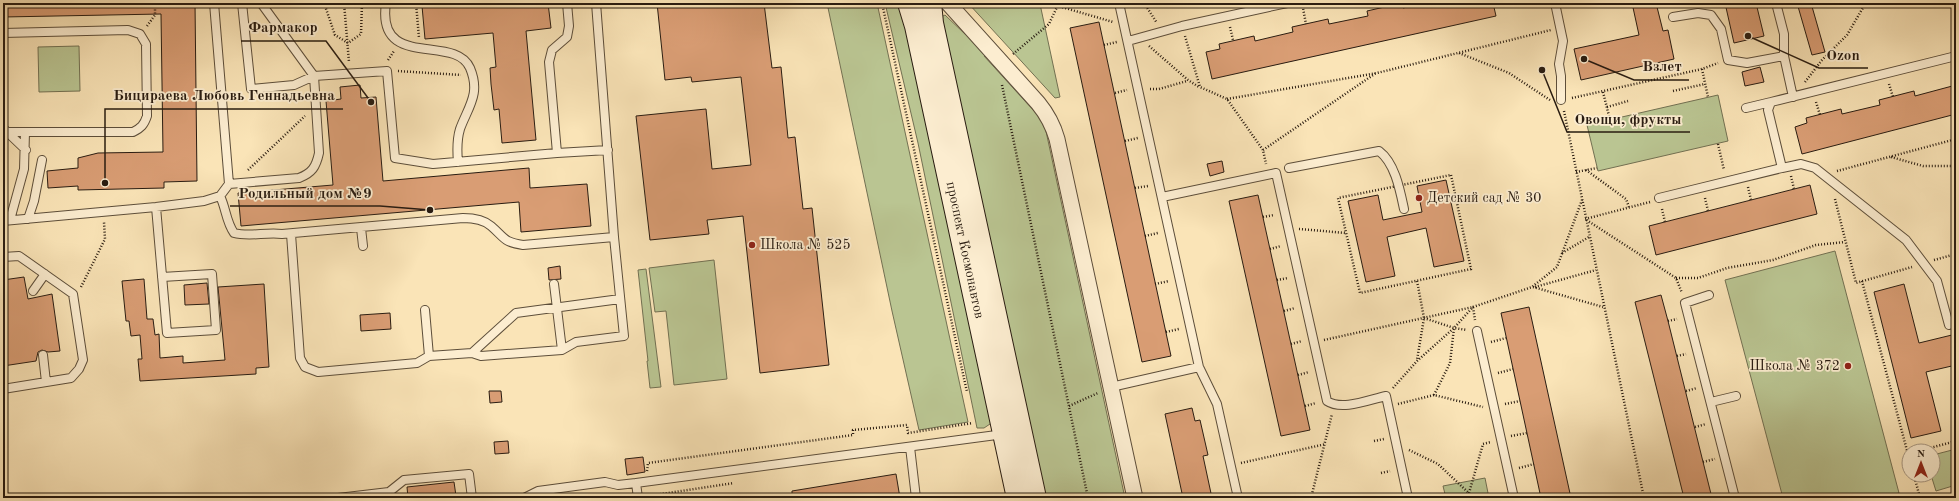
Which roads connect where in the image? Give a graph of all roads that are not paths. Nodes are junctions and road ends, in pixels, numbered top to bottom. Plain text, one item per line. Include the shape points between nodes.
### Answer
1 (214, 3) edge
2 (242, 3) edge
3 (261, 3) edge
4 (386, 3) edge
5 (567, 3) edge
6 (596, 3) edge
7 (909, 3) edge
8 (930, 3) edge
9 (948, 3) edge
10 (1119, 3) edge
11 (1287, 3) edge
12 (1554, 3) edge
13 (1776, 3) edge
14 (1673, 17) dead end
15 (3, 32) edge
16 (1128, 41) junction
17 (1784, 56) junction
18 (1956, 56) edge
19 (314, 76) junction
20 (1793, 97) junction
21 (1561, 100) road end
22 (1771, 102) junction
23 (1746, 108) dead end
24 (6, 130) edge
25 (25, 132) junction
26 (26, 150) junction
27 (608, 150) junction
28 (557, 153) junction
29 (42, 160) dead end
30 (458, 162) junction
31 (1289, 168) dead end
32 (1782, 168) junction
33 (234, 184) junction
34 (220, 196) junction
35 (1162, 197) junction
36 (1659, 198) road end
37 (156, 207) junction
38 (1404, 209) dead end
39 (28, 219) junction
40 (6, 221) edge
41 (361, 228) junction
42 (291, 234) junction
43 (614, 237) junction
44 (363, 246) dead end
45 (3, 258) edge
46 (45, 274) junction
47 (162, 277) junction
48 (554, 284) dead end
49 (33, 291) dead end
50 (1709, 295) dead end
51 (620, 299) junction
52 (557, 307) junction
53 (425, 310) dead end
54 (1949, 325) dead end
55 (1477, 331) road end
56 (562, 350) junction
57 (472, 353) junction
58 (43, 354) dead end
59 (429, 356) junction
60 (1199, 367) junction
61 (46, 382) junction
62 (1111, 387) junction
63 (3, 389) edge
64 (1736, 396) dead end
65 (1711, 402) junction
66 (1013, 432) junction
67 (910, 447) junction
68 (636, 483) junction
69 (390, 495) edge
70 (338, 498) edge
71 (472, 498) edge
72 (524, 498) edge
73 (638, 498) edge
74 (916, 498) edge
75 (1018, 498) edge
76 (1035, 498) edge
77 (1135, 498) edge
78 (1238, 498) edge
79 (1408, 498) edge
80 (1514, 498) edge
81 (1735, 498) edge

1 - 33 lane
2 - 19 lane via 251,89 294,84
3 - 19 lane
4 - 30 lane via 385,25 390,35 400,42 452,54 470,66 473,76 473,101 460,131
5 - 28 lane via 567,37 552,50 549,62
6 - 27 lane
7 - 66 street, проспект Космонавтов
8 - 66 street, проспект Космонавтов
9 - 62 street via 1038,103 1053,126
10 - 16 lane
11 - 16 lane via 1182,26
12 - 21 lane via 1563,41 1558,64
13 - 17 lane via 1784,34
14 - 17 lane via 1698,12 1711,15 1721,29 1728,60 1747,63
15 - 25 lane via 128,30 140,34 146,44 147,116 145,124 140,128 133,132
16 - 35 lane
17 - 20 lane
18 - 20 lane
19 - 30 lane via 387,71 395,158 434,164
19 - 33 lane via 319,153 310,174 299,178
20 - 22 lane
22 - 23 lane
22 - 32 lane via 1768,110
24 - 25 lane
24 - 26 lane
25 - 26 lane
26 - 40 lane via 24,169
27 - 28 lane
27 - 43 lane
28 - 30 lane
29 - 39 lane
31 - 38 lane via 1379,151 1386,156 1398,185
32 - 36 lane
32 - 54 lane via 1800,164 1831,176 1906,240 1937,281
33 - 34 lane
34 - 37 lane via 204,201
34 - 42 lane via 234,233
35 - 60 lane
35 - 79 lane via 1276,173 1327,401 1334,406 1386,396
37 - 39 lane
37 - 47 lane
39 - 40 lane
41 - 42 lane
41 - 43 lane via 464,218 478,219 490,225 499,236 510,243 523,245
41 - 44 lane
42 - 59 lane via 300,358 305,367 318,372 417,363
43 - 51 lane
45 - 46 lane via 19,256
46 - 49 lane
46 - 61 lane via 74,294 83,360 71,378
47 - 47 lane via 167,333 216,330 212,274
48 - 52 lane
50 - 65 lane via 1685,303
51 - 52 lane
51 - 56 lane via 624,336 576,342
52 - 56 lane
52 - 57 lane via 516,313
53 - 59 lane
55 - 80 lane
56 - 57 lane via 481,356
57 - 59 lane
58 - 61 lane
60 - 62 lane
60 - 78 lane via 1217,404
61 - 63 lane
62 - 77 street
64 - 65 lane
65 - 81 lane
66 - 67 lane
66 - 75 street, проспект Космонавтов
66 - 76 street, проспект Космонавтов
67 - 68 lane
67 - 74 lane
68 - 72 lane via 618,485 605,482 538,491
68 - 73 lane
69 - 70 lane
69 - 71 lane via 404,480 469,474

